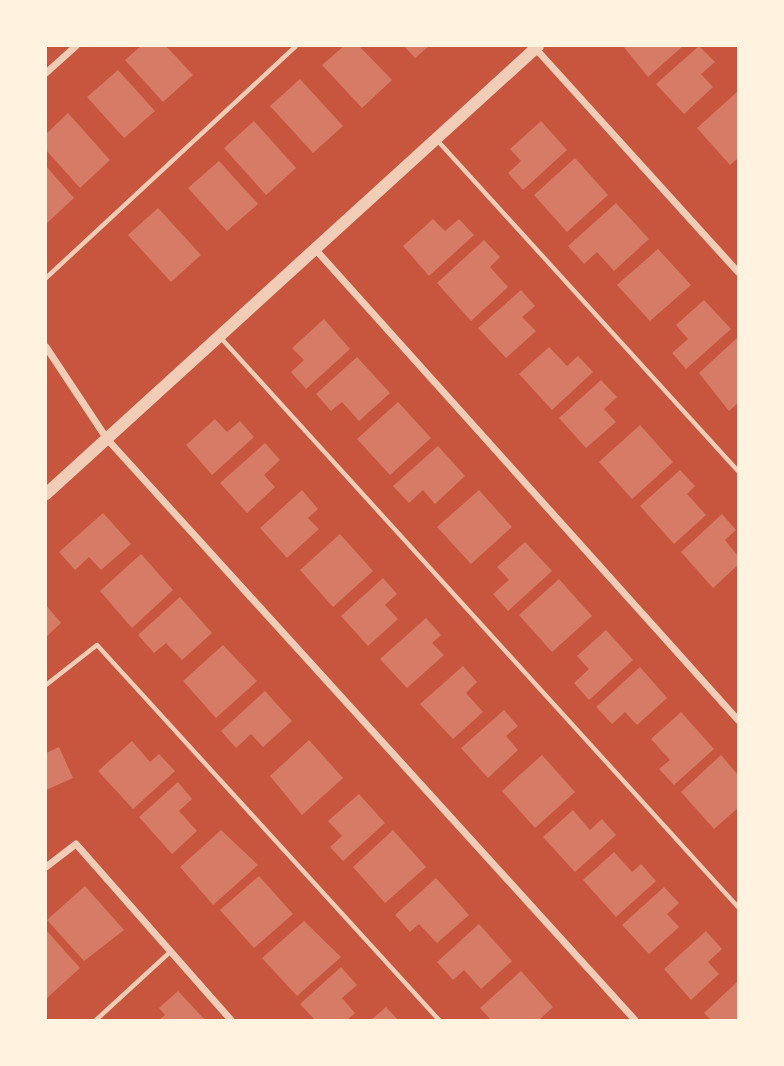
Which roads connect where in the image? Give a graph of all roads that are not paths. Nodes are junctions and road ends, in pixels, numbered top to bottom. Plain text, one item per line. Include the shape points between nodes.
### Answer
1 (75, 46) edge
2 (296, 46) edge
3 (537, 47) edge
4 (46, 73) edge
5 (436, 139) junction
6 (315, 249) junction
7 (738, 272) edge
8 (46, 278) edge
9 (220, 336) junction
10 (46, 346) edge
11 (107, 439) junction
12 (738, 471) edge
13 (46, 494) edge
14 (46, 685) edge
15 (738, 720) edge
16 (46, 867) edge
17 (738, 907) edge
18 (170, 952) junction
19 (96, 1020) edge
20 (231, 1020) edge
21 (439, 1020) edge
22 (635, 1020) edge

1 - 4 street
2 - 8 lane
3 - 5 street
3 - 7 street
5 - 6 street
5 - 12 lane
6 - 9 street
6 - 15 street
9 - 11 street
9 - 17 lane
10 - 11 street
11 - 13 street
11 - 22 street
14 - 21 lane via 97,645
16 - 18 street via 76,844
18 - 19 lane
18 - 20 street

